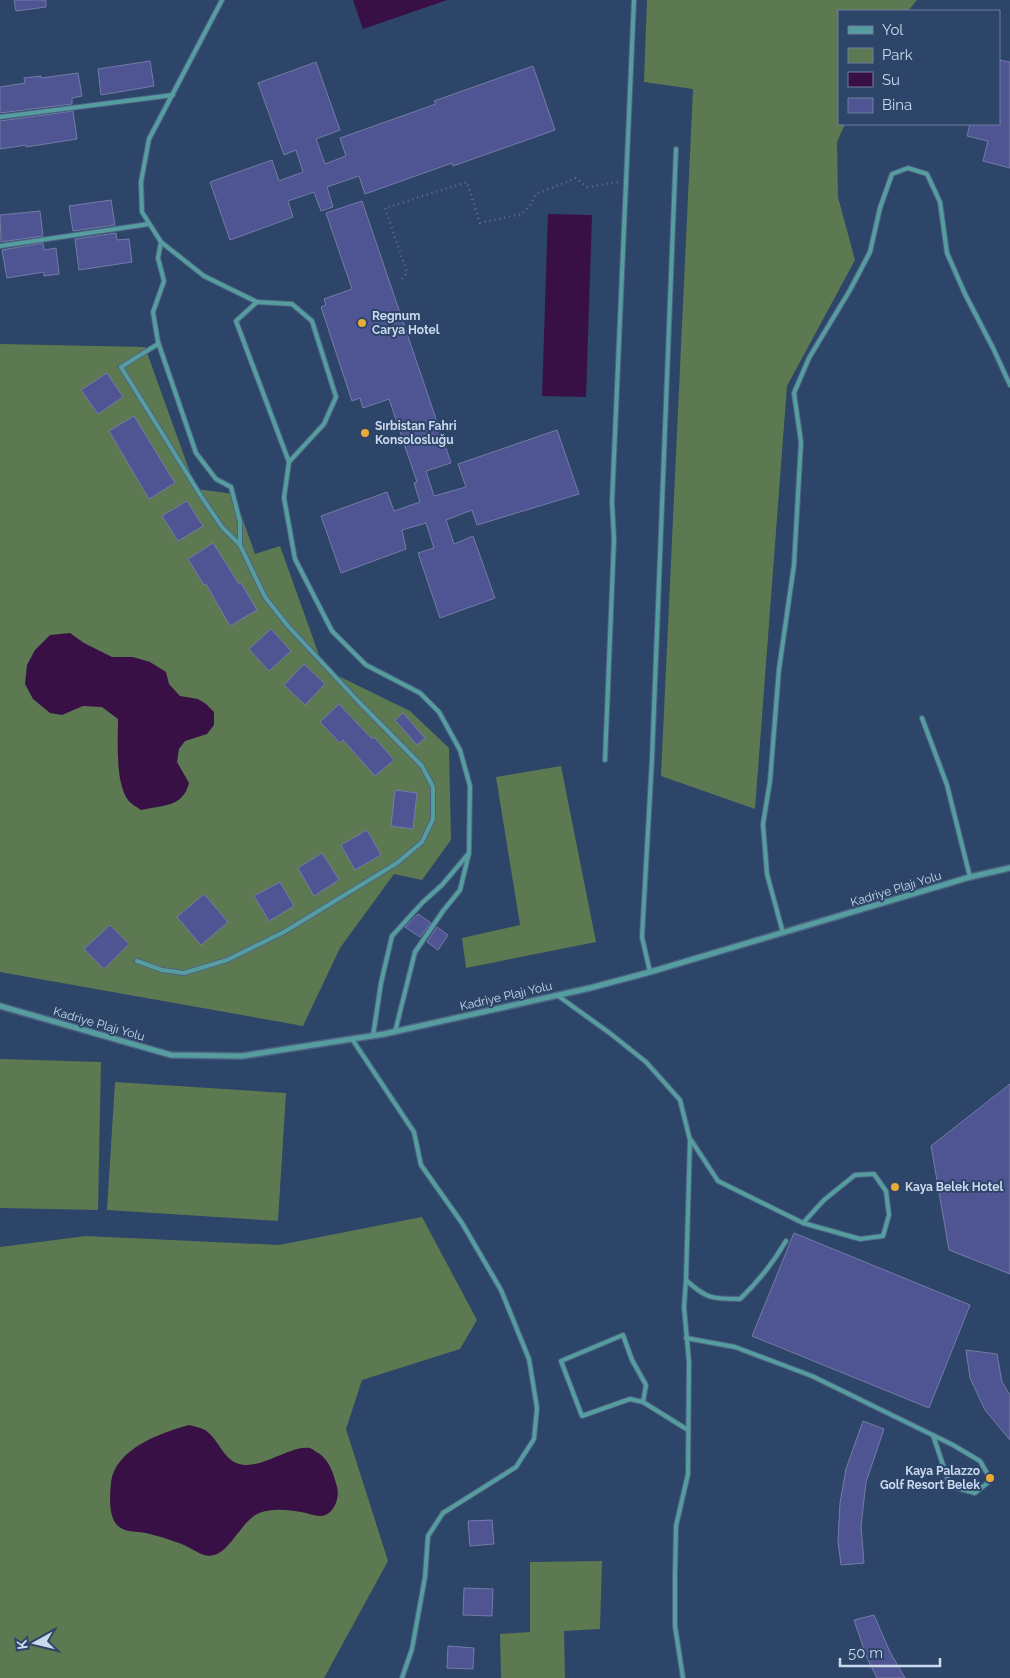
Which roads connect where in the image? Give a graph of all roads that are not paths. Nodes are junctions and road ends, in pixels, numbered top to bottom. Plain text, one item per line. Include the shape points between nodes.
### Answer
1 (222, 0) edge
2 (634, 0) edge
3 (173, 95) junction
4 (0, 117) edge
5 (676, 150) dead end
6 (149, 224) junction
7 (161, 242) junction
8 (0, 246) edge
9 (257, 302) junction
10 (158, 344) junction
11 (1010, 385) edge
12 (288, 462) junction
13 (240, 545) junction
14 (922, 718) dead end
15 (605, 760) dead end
16 (468, 853) junction
17 (1010, 868) edge
18 (970, 877) junction
19 (783, 933) junction
20 (137, 961) dead end
21 (650, 972) junction
22 (557, 996) junction
23 (0, 1006) edge
24 (395, 1032) junction
25 (372, 1036) junction
26 (352, 1039) junction
27 (690, 1140) junction
28 (803, 1223) junction
29 (786, 1242) dead end
30 (686, 1280) junction
31 (686, 1338) junction
32 (643, 1402) junction
33 (688, 1430) junction
34 (933, 1435) junction
35 (402, 1678) edge
36 (683, 1678) edge

1 - 3 lane
2 - 15 lane via 612,502 614,539
3 - 4 lane
3 - 6 lane via 149,140 141,182 142,212
5 - 21 lane via 642,937
6 - 7 lane
6 - 8 lane
7 - 9 lane via 204,276
7 - 10 lane via 158,258 164,281 153,312
9 - 12 lane via 236,321
9 - 12 lane via 292,304 312,321 336,397 324,424
10 - 13 lane via 196,453 216,479 231,487 240,522
10 - 13 lane via 121,368 201,496 222,527
11 - 19 lane via 947,253 940,202 927,174 908,168 892,174 870,252 809,358 794,393 801,442 794,565 779,669 770,781 763,824 767,874
12 - 16 lane via 284,498 296,559 332,631 366,665 420,693 439,712 460,750 470,786
13 - 20 lane via 265,597 288,626 422,766 433,787 433,819 422,842 397,863 284,932 235,956 184,974
14 - 18 lane via 947,785
16 - 24 lane via 460,890 415,952
16 - 25 lane via 392,936
17 - 18 street, Kadriye Plajı Yolu
18 - 19 street, Kadriye Plajı Yolu
19 - 21 street, Kadriye Plajı Yolu
21 - 22 street, Kadriye Plajı Yolu
22 - 24 street, Kadriye Plajı Yolu
22 - 27 lane via 646,1062 680,1100
23 - 26 street, Kadriye Plajı Yolu via 171,1055 242,1056
24 - 25 street, Kadriye Plajı Yolu
25 - 26 street, Kadriye Plajı Yolu
26 - 35 lane via 414,1132 422,1165 502,1290 528,1359 537,1408 534,1439 516,1467 443,1513 428,1536 425,1577 412,1649
27 - 28 lane via 718,1181
27 - 30 lane
28 - 28 lane via 824,1200 855,1175 874,1174 886,1191 889,1215 883,1236 860,1239
29 - 30 lane via 758,1282 740,1299 719,1299 700,1293
30 - 31 lane
31 - 33 lane
31 - 34 lane via 735,1347 812,1376
32 - 32 lane via 630,1399 582,1416 561,1361 623,1335 646,1385
32 - 33 lane
33 - 36 lane via 688,1474 676,1526 675,1555 676,1626
34 - 34 lane via 980,1461 991,1480 975,1493 950,1486

